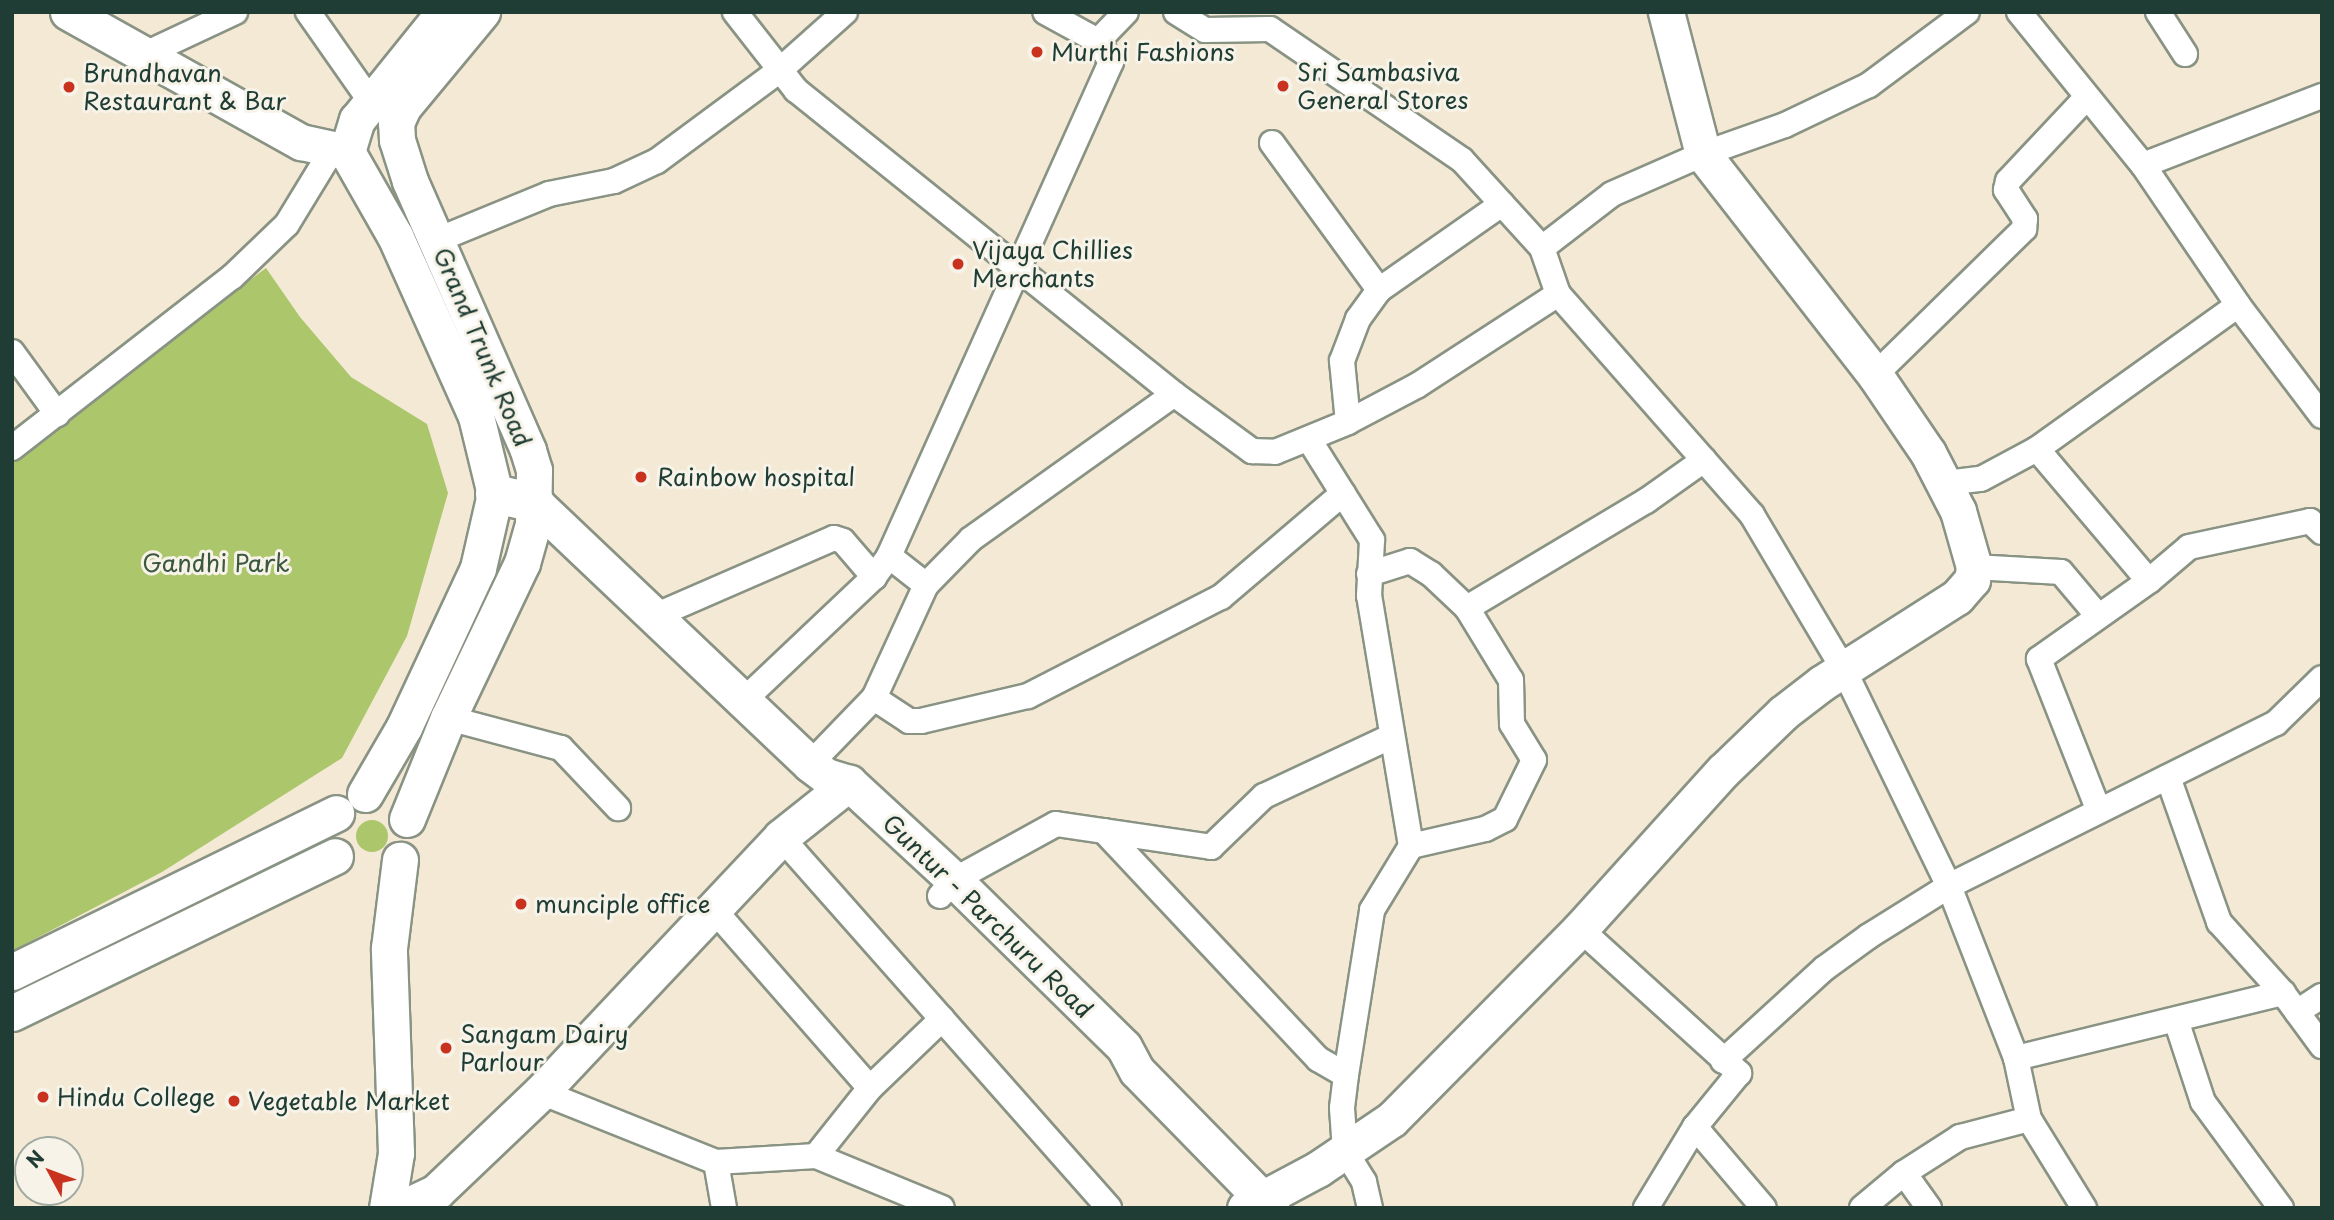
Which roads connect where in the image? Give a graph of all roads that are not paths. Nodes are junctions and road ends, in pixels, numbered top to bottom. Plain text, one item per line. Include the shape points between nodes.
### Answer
1 (68, 12) edge
2 (235, 12) edge
3 (309, 12) edge
4 (444, 12) edge
5 (482, 12) edge
6 (735, 12) edge
7 (845, 12) edge
8 (1045, 12) edge
9 (1126, 12) edge
10 (1176, 12) edge
11 (1666, 12) edge
12 (1967, 12) edge
13 (2019, 12) edge
14 (2158, 12) edge
15 (1098, 41) junction
16 (2185, 54) dead end
17 (141, 56) junction
18 (780, 70) junction
19 (2322, 96) edge
20 (2087, 97) junction
21 (370, 102) junction
22 (1272, 143) dead end
23 (339, 152) junction
24 (1703, 154) junction
25 (2143, 164) junction
26 (1502, 204) junction
27 (437, 240) junction
28 (1542, 248) junction
29 (1018, 270) junction
30 (1379, 289) junction
31 (1558, 294) junction
32 (2238, 305) junction
33 (13, 354) edge
34 (1875, 375) junction
35 (1174, 394) junction
36 (57, 414) junction
37 (2322, 416) edge
38 (1348, 422) junction
39 (1310, 441) junction
40 (12, 448) edge
41 (2037, 449) junction
42 (1704, 460) junction
43 (1946, 483) junction
44 (1343, 493) junction
45 (495, 494) junction
46 (535, 503) junction
47 (2322, 533) edge
48 (888, 556) junction
49 (1974, 567) junction
50 (1369, 574) junction
51 (874, 577) junction
52 (2149, 581) junction
53 (926, 585) junction
54 (1467, 608) junction
55 (657, 615) junction
56 (2098, 616) junction
57 (1843, 668) junction
58 (2322, 678) edge
59 (874, 698) junction
60 (743, 701) junction
61 (448, 718) junction
62 (1392, 736) junction
63 (2168, 777) junction
64 (830, 779) junction
65 (350, 803) junction
66 (618, 808) dead end
67 (2099, 811) junction
68 (407, 819) junction
69 (1104, 831) junction
70 (781, 837) junction
71 (1411, 846) junction
72 (335, 856) junction
73 (393, 865) junction
74 (1949, 886) junction
75 (947, 888) junction
76 (715, 911) junction
77 (1580, 929) junction
78 (12, 972) edge
79 (2322, 996) edge
80 (2290, 1002) junction
81 (12, 1013) edge
82 (942, 1019) junction
83 (2176, 1020) junction
84 (2322, 1046) edge
85 (2016, 1058) junction
86 (1723, 1061) junction
87 (1346, 1075) junction
88 (870, 1088) junction
89 (541, 1092) junction
90 (2029, 1119) junction
91 (1695, 1127) junction
92 (1345, 1151) junction
93 (816, 1156) junction
94 (716, 1162) junction
95 (1904, 1173) junction
96 (442, 1200) edge
97 (1260, 1205) edge
98 (1104, 1206) edge
99 (376, 1208) edge
100 (387, 1208) edge
101 (402, 1208) edge
102 (724, 1208) edge
103 (942, 1208) edge
104 (1370, 1208) edge
105 (1646, 1208) edge
106 (1764, 1208) edge
107 (1862, 1208) edge
108 (1929, 1208) edge
109 (2084, 1208) edge
110 (2281, 1208) edge

1 - 17 street
2 - 17 street
3 - 21 street
4 - 21 street
5 - 27 street, Grand Trunk Road via 419,84 396,123 401,158
6 - 18 street
7 - 18 street
8 - 15 street
9 - 15 street
10 - 26 street via 1205,30 1270,29 1462,160
11 - 24 street
12 - 24 street via 1869,85 1784,125
13 - 20 street
14 - 16 street
15 - 29 street via 1111,62
17 - 23 street via 301,142
18 - 27 street via 710,124 632,174 549,194
18 - 29 street via 796,90
19 - 25 street
20 - 25 street
20 - 34 street via 2008,181 2006,190 2025,219 2024,229
21 - 23 street
22 - 30 street
23 - 36 street via 287,224 232,277
23 - 45 street, Grand Trunk Road via 395,236 477,416
24 - 28 street via 1612,194
24 - 34 street
25 - 32 street
26 - 28 street
26 - 30 street
27 - 46 street, Grand Trunk Road via 528,450
28 - 31 street
29 - 35 street
29 - 48 street
30 - 38 street via 1358,318 1342,361
31 - 38 street via 1418,385
31 - 42 street
32 - 37 street
32 - 41 street
33 - 36 street
34 - 43 street
35 - 39 street via 1252,451 1275,452
35 - 53 street via 971,539
36 - 40 street
38 - 39 street
39 - 44 street
41 - 43 street via 1980,479
41 - 52 street
42 - 54 street
42 - 57 street via 1752,515
43 - 49 street
44 - 50 street via 1372,540
44 - 59 street via 1221,597 1028,696 920,721 909,721
45 - 46 main road
45 - 65 street, Grand Trunk Road via 478,568 404,727
46 - 55 street, Guntur - Parchuru Road
46 - 61 street, Grand Trunk Road via 522,563
47 - 52 street via 2310,521 2189,547
48 - 51 street
48 - 53 street
49 - 56 street via 2061,572
49 - 57 street via 1972,580 1957,597
50 - 54 street via 1410,561 1431,573
50 - 62 street
51 - 55 street via 843,541 834,538
51 - 60 street
52 - 56 street
53 - 59 street
54 - 71 street via 1511,680 1512,724 1530,751 1532,771 1512,810 1495,825
55 - 60 street, Guntur - Parchuru Road
56 - 67 street via 2039,659
57 - 74 street
57 - 77 street via 1783,713 1723,771
58 - 63 street via 2276,723
59 - 64 street
60 - 64 street, Guntur - Parchuru Road
61 - 66 street via 561,748
61 - 68 street, Grand Trunk Road
62 - 69 street via 1264,796 1211,847
62 - 71 street
63 - 67 street
63 - 80 street via 2219,922
64 - 70 street
64 - 75 street, Guntur - Parchuru Road
65 - 68 street via 382,796
65 - 72 street via 330,841
65 - 78 street
67 - 74 street
68 - 73 street via 410,834
69 - 75 street via 1056,824
69 - 87 street via 1318,1059 1335,1073
70 - 76 street
70 - 82 street
71 - 87 street via 1372,910
72 - 73 street via 357,873
72 - 81 street
73 - 99 street via 380,944 387,1149
73 - 100 street via 389,948 396,1153
74 - 85 street
74 - 86 street via 1848,950
75 - 97 street, Guntur - Parchuru Road via 1023,961 1112,1059 1137,1071
76 - 88 street
76 - 89 street
77 - 86 street
77 - 92 street via 1392,1119
79 - 80 street
80 - 83 street
80 - 84 street
82 - 88 street
82 - 98 street
83 - 85 street
83 - 110 street via 2203,1102
85 - 90 street
86 - 91 street via 1739,1073
87 - 92 street via 1342,1108
88 - 93 street
89 - 94 street
89 - 96 street
90 - 95 street via 1960,1136
90 - 109 street
91 - 105 street
91 - 106 street
92 - 97 street
92 - 104 street via 1364,1182
93 - 94 street
93 - 103 street
94 - 102 street
95 - 107 street
95 - 108 street
96 - 101 street

